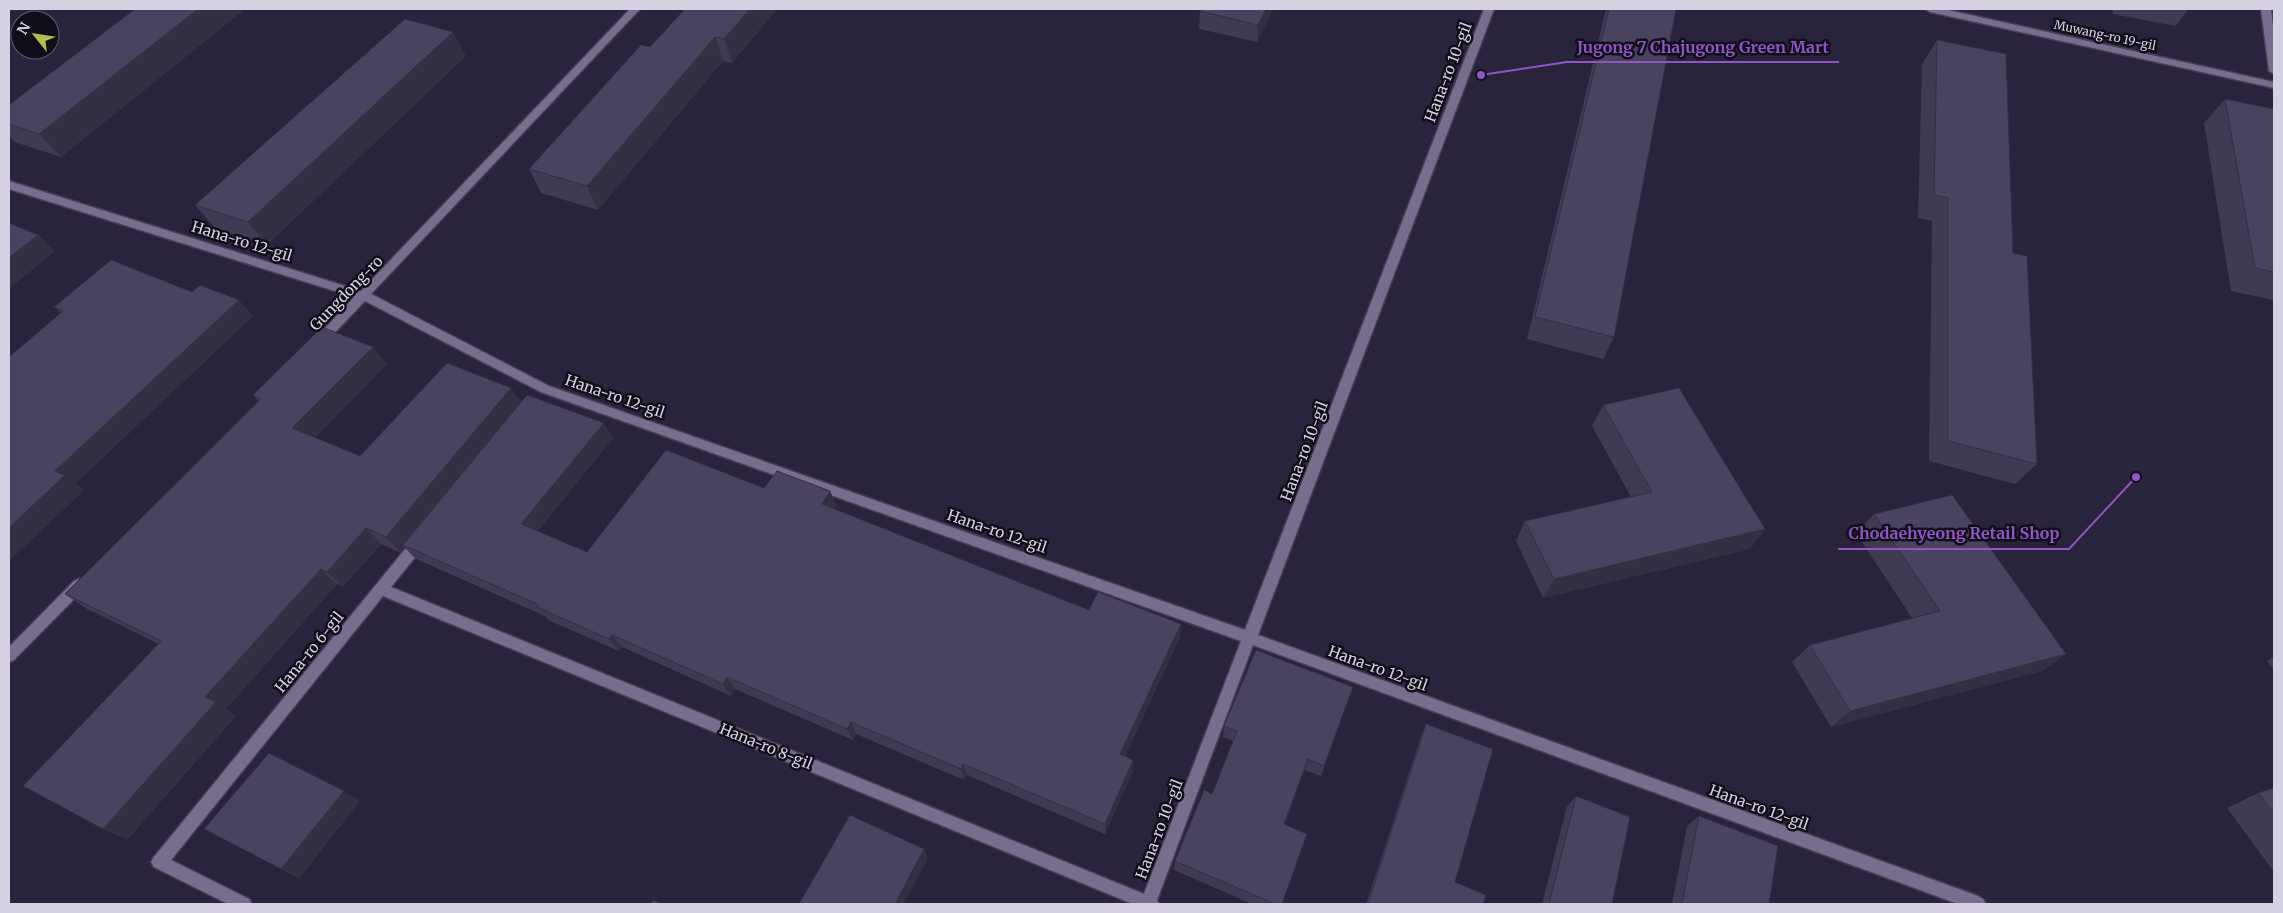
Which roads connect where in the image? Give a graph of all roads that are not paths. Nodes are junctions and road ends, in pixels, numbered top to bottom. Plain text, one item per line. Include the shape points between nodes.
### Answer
1 (635, 9) edge
2 (1489, 9) edge
3 (1930, 9) edge
4 (2266, 9) edge
5 (2274, 71) edge
6 (2274, 85) edge
7 (9, 185) edge
8 (364, 296) junction
9 (309, 352) edge
10 (431, 527) edge
11 (86, 578) edge
12 (381, 589) junction
13 (1250, 638) junction
14 (9, 656) edge
15 (244, 904) edge
16 (1149, 904) edge
17 (1978, 904) edge

1 - 8 street, Gungdong-ro
2 - 13 street, Hana-ro 10-gil
3 - 6 street, Muwang-ro 19-gil
4 - 5 street
7 - 8 street, Hana-ro 12-gil
8 - 9 street, Gungdong-ro
8 - 13 street, Hana-ro 12-gil via 542,393
10 - 12 street, Hana-ro 6-gil
11 - 14 street
12 - 15 street, Hana-ro 6-gil via 159,862
12 - 16 street, Hana-ro 8-gil
13 - 16 street, Hana-ro 10-gil
13 - 17 street, Hana-ro 12-gil

